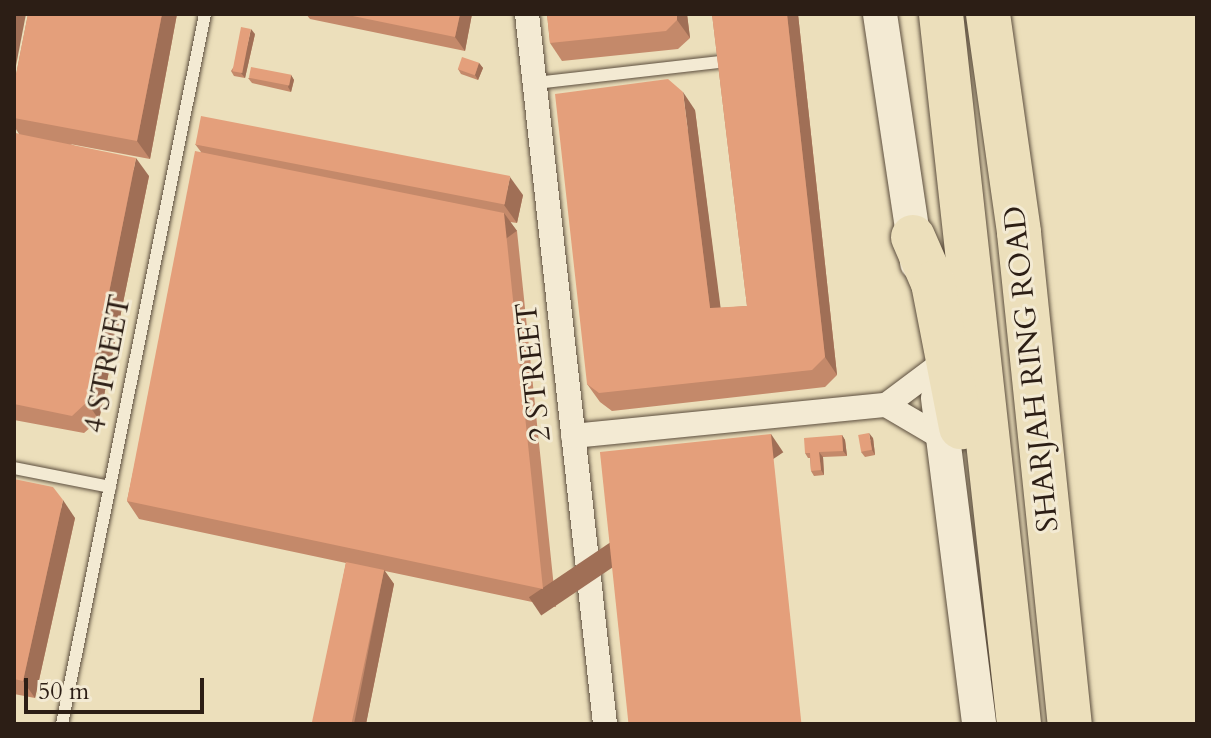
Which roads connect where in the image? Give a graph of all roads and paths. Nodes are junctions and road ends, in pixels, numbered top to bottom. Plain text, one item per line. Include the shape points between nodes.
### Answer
1 (205, 14) edge
2 (527, 14) edge
3 (880, 14) edge
4 (941, 14) edge
5 (988, 14) edge
6 (1018, 14) edge
7 (721, 77) edge
8 (535, 83) junction
9 (1019, 233) junction
10 (913, 237) junction
11 (933, 370) junction
12 (886, 405) junction
13 (573, 436) junction
14 (946, 440) junction
15 (14, 468) edge
16 (110, 487) junction
17 (1000, 555) junction
18 (62, 724) edge
19 (605, 724) edge
20 (979, 724) edge
21 (1019, 724) edge
22 (1070, 724) edge

1 - 16 lane, 4 STREET
2 - 8 street, 2 STREET
3 - 10 street
4 - 17 highway, SHARJAH RING ROAD
5 - 9 highway, SHARJAH RING ROAD
6 - 9 highway via 1025,123
7 - 8 lane via 719,56
8 - 13 street, 2 STREET
9 - 22 highway, SHARJAH RING ROAD
10 - 11 street
10 - 17 highway via 933,283 968,455
11 - 12 street
11 - 14 street
12 - 13 street
12 - 14 street
13 - 19 street, 2 STREET
14 - 20 street
15 - 16 lane
16 - 18 lane, 4 STREET
17 - 21 highway, SHARJAH RING ROAD

